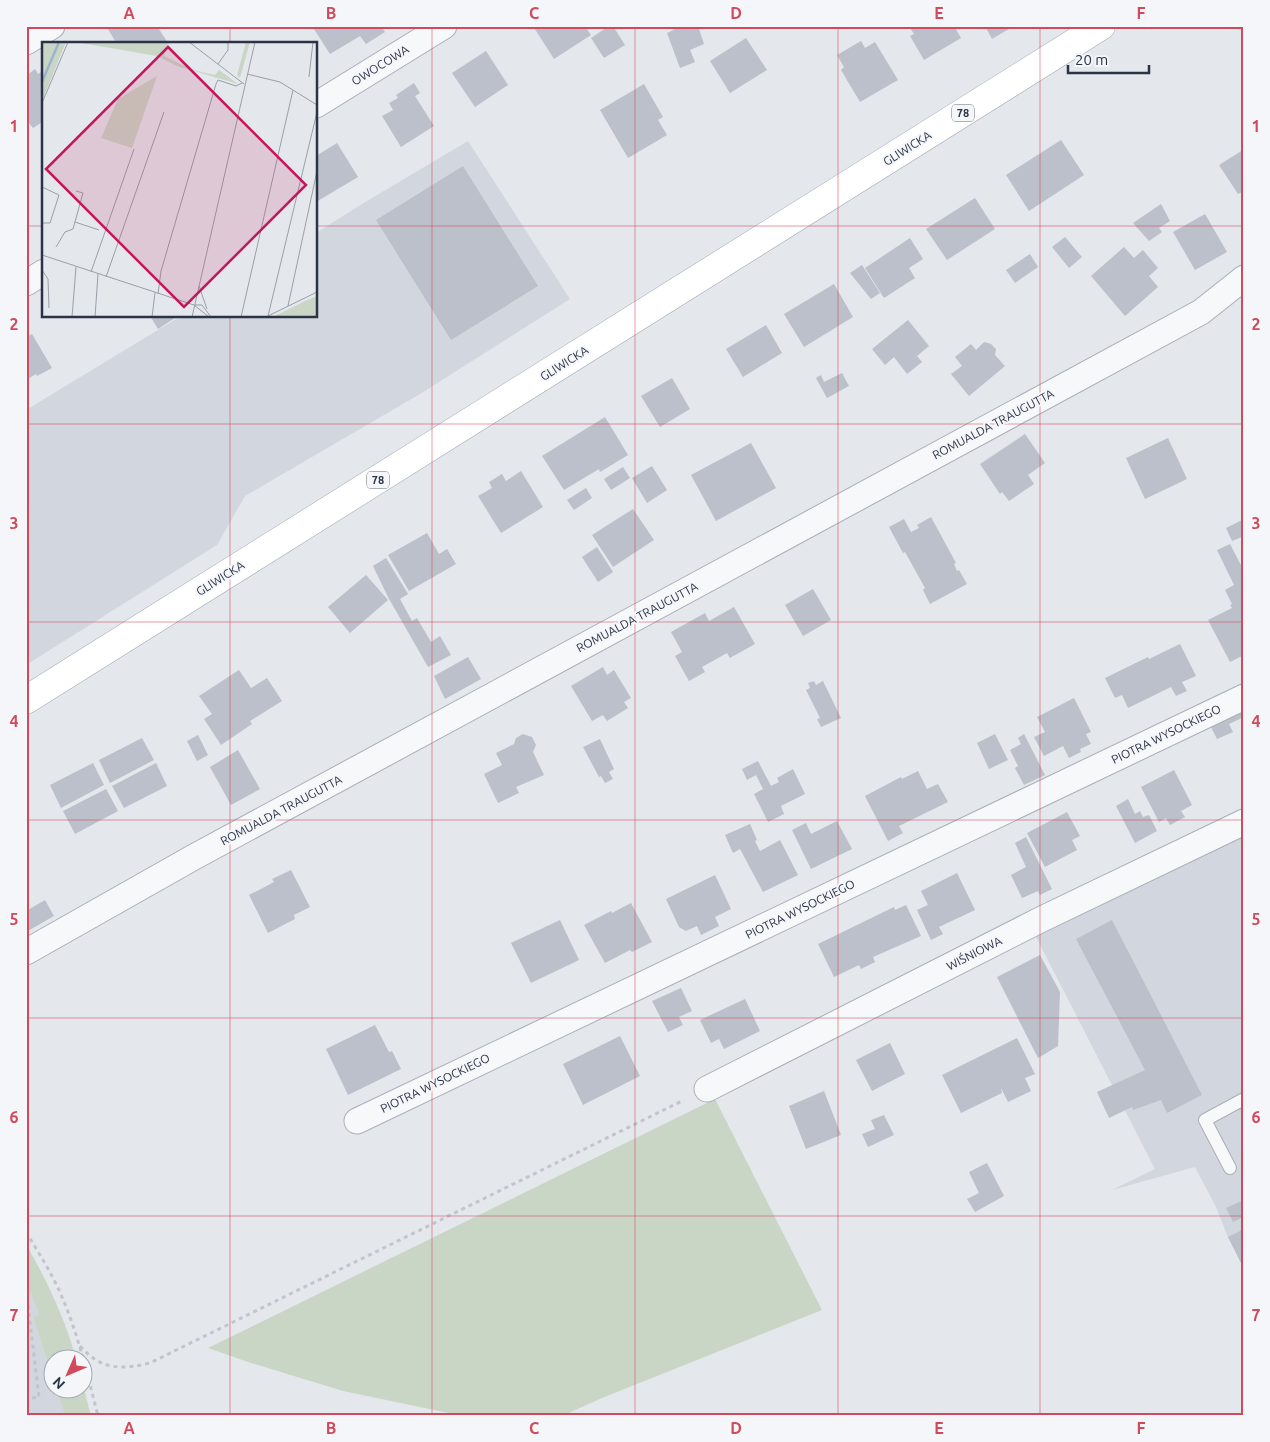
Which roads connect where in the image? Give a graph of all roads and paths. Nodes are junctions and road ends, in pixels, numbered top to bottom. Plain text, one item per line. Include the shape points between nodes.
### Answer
1 (52, 26) edge
2 (444, 26) edge
3 (1101, 26) edge
4 (26, 42) edge
5 (318, 104) edge
6 (42, 273) edge
7 (1244, 278) edge
8 (26, 283) edge
9 (1244, 696) edge
10 (26, 700) edge
11 (1244, 822) edge
12 (26, 952) edge
13 (707, 1089) joint
14 (1244, 1099) edge
15 (357, 1121) dead end
16 (1230, 1168) dead end
17 (26, 1232) edge
18 (26, 1289) edge
19 (80, 1346) junction
20 (26, 1399) edge
21 (98, 1416) edge

1 - 4 street
2 - 5 street, OWOCOWA
3 - 10 main road, GLIWICKA / 78
6 - 8 street
7 - 12 street, ROMUALDA TRAUGUTTA via 1201,312 194,857
9 - 15 street, PIOTRA WYSOCKIEGO
11 - 13 street, WIŚNIOWA via 1042,919
13 - 19 path via 150,1363 107,1366 94,1360
14 - 16 lane via 1205,1120
17 - 19 path via 57,1287
18 - 20 path via 39,1397
19 - 21 path

